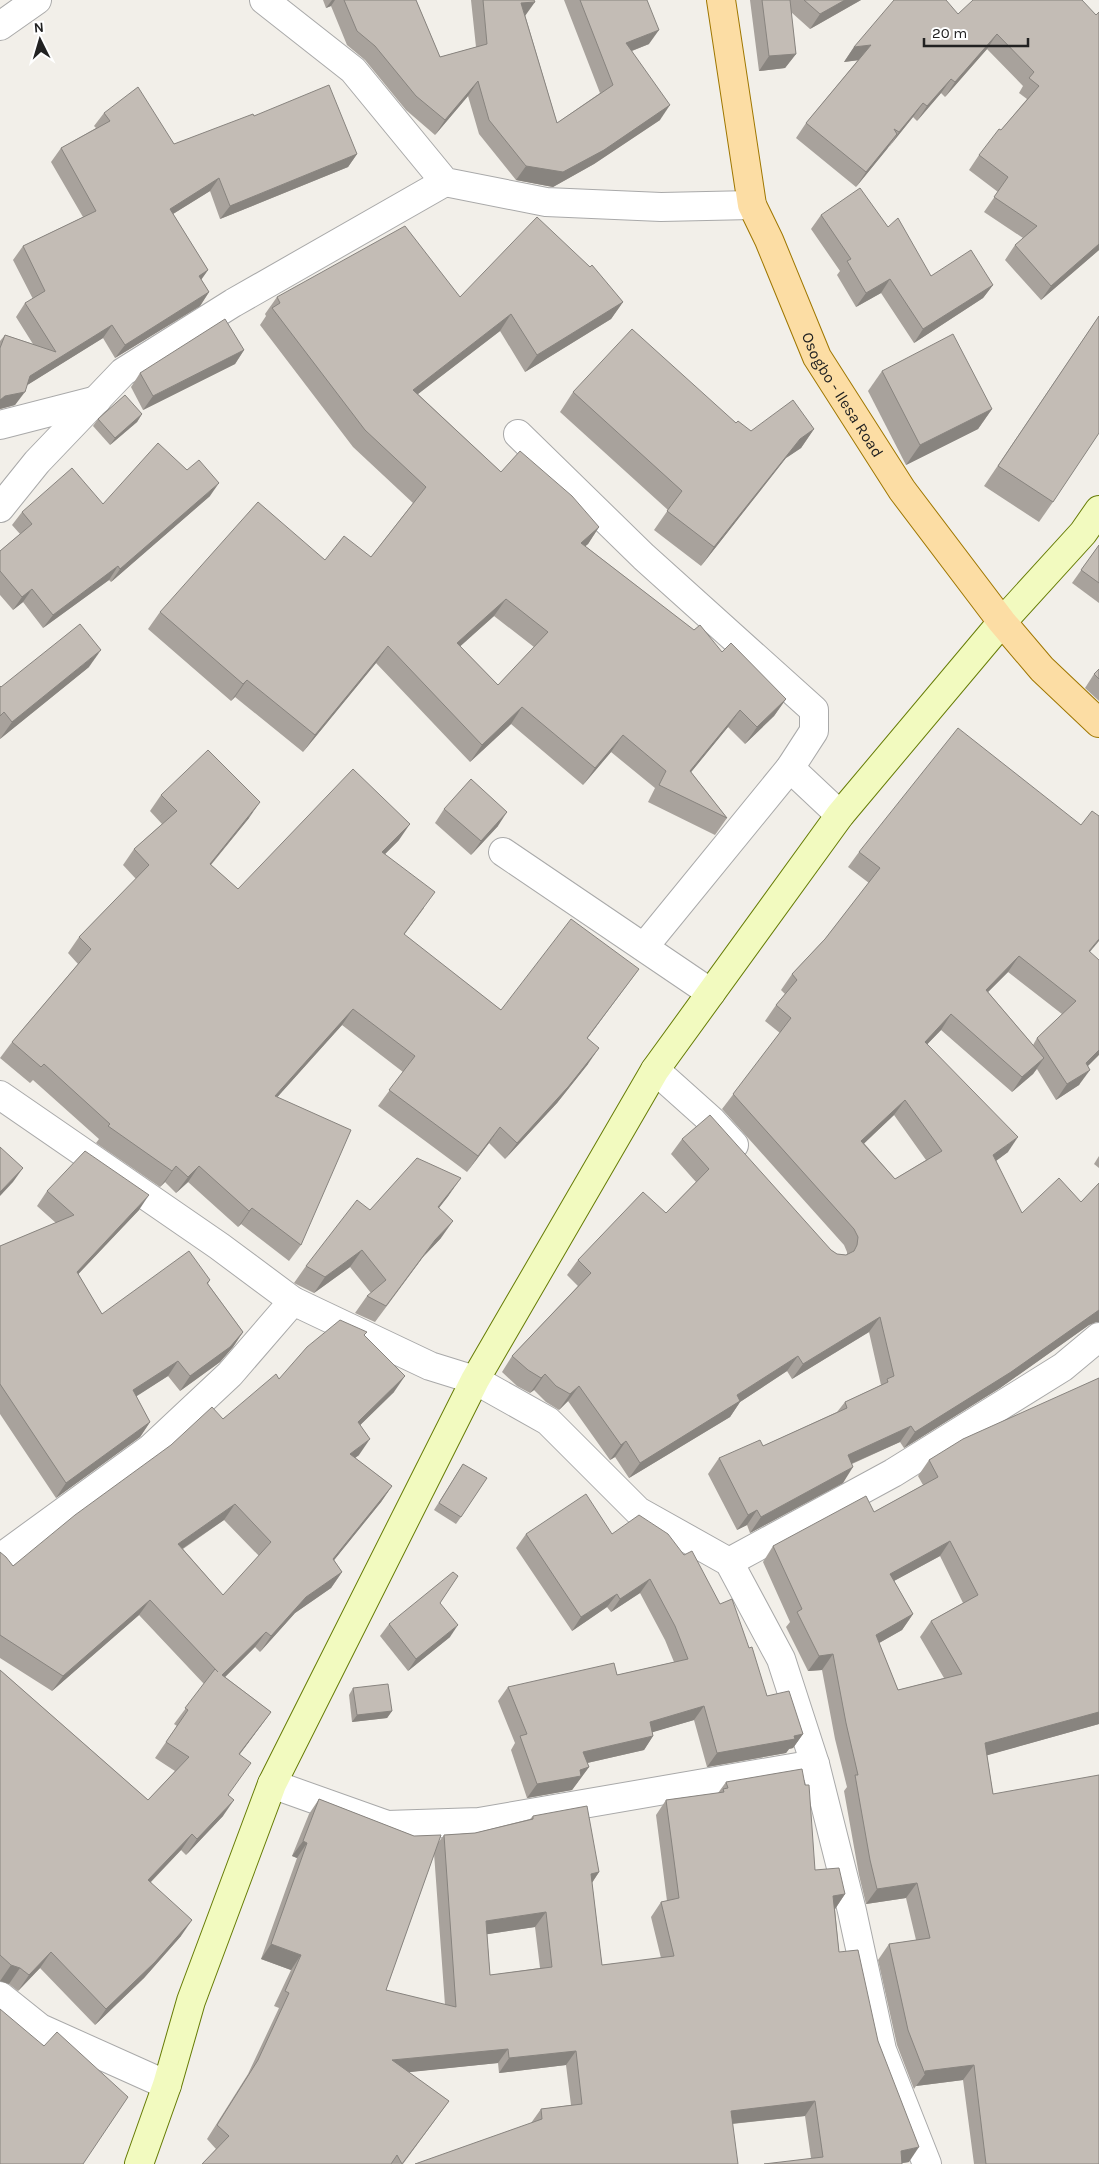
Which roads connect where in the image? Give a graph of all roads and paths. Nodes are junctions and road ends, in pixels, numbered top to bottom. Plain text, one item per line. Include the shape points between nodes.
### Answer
1 (36, 0) edge
2 (264, 0) edge
3 (721, 0) edge
4 (0, 26) edge
5 (445, 182) junction
6 (752, 205) junction
7 (97, 400) junction
8 (0, 425) edge
9 (518, 434) dead end
10 (0, 508) edge
11 (1099, 510) edge
12 (1002, 622) junction
13 (1099, 723) edge
14 (790, 768) junction
15 (840, 815) junction
16 (503, 852) dead end
17 (644, 947) junction
18 (712, 993) junction
19 (656, 1070) junction
20 (0, 1095) edge
21 (752, 1165) edge
22 (293, 1301) junction
23 (1099, 1337) edge
24 (475, 1380) junction
25 (0, 1558) edge
26 (729, 1562) junction
27 (815, 1764) junction
28 (272, 1784) junction
29 (0, 1996) edge
30 (167, 2085) junction
31 (139, 2164) edge
32 (927, 2164) edge

1 - 4 street
2 - 5 street via 353,70
3 - 6 main road, Osogbo - Ilesa Road
5 - 6 street via 546,202 661,207
5 - 7 street via 233,304 123,372
6 - 12 main road, Osogbo - Ilesa Road via 817,357 902,490
7 - 8 street
7 - 10 street via 37,462
9 - 14 street via 644,557 814,710 814,731
11 - 12 main road via 1083,533
12 - 13 main road, Osogbo - Ilesa Road via 1042,669
12 - 15 main road
14 - 15 street
14 - 17 street
15 - 18 main road
16 - 17 street
17 - 18 street
18 - 19 main road
19 - 21 street via 712,1120
19 - 24 main road
20 - 22 street
22 - 24 street via 430,1366
22 - 25 street via 230,1374 151,1448
23 - 26 street via 1063,1367 918,1459
24 - 26 street via 548,1421 638,1512
24 - 28 main road
26 - 27 street via 781,1659
27 - 28 street via 479,1822 387,1826
27 - 32 street via 882,2050
28 - 30 main road via 190,2001
29 - 30 street via 40,2028
30 - 31 main road

